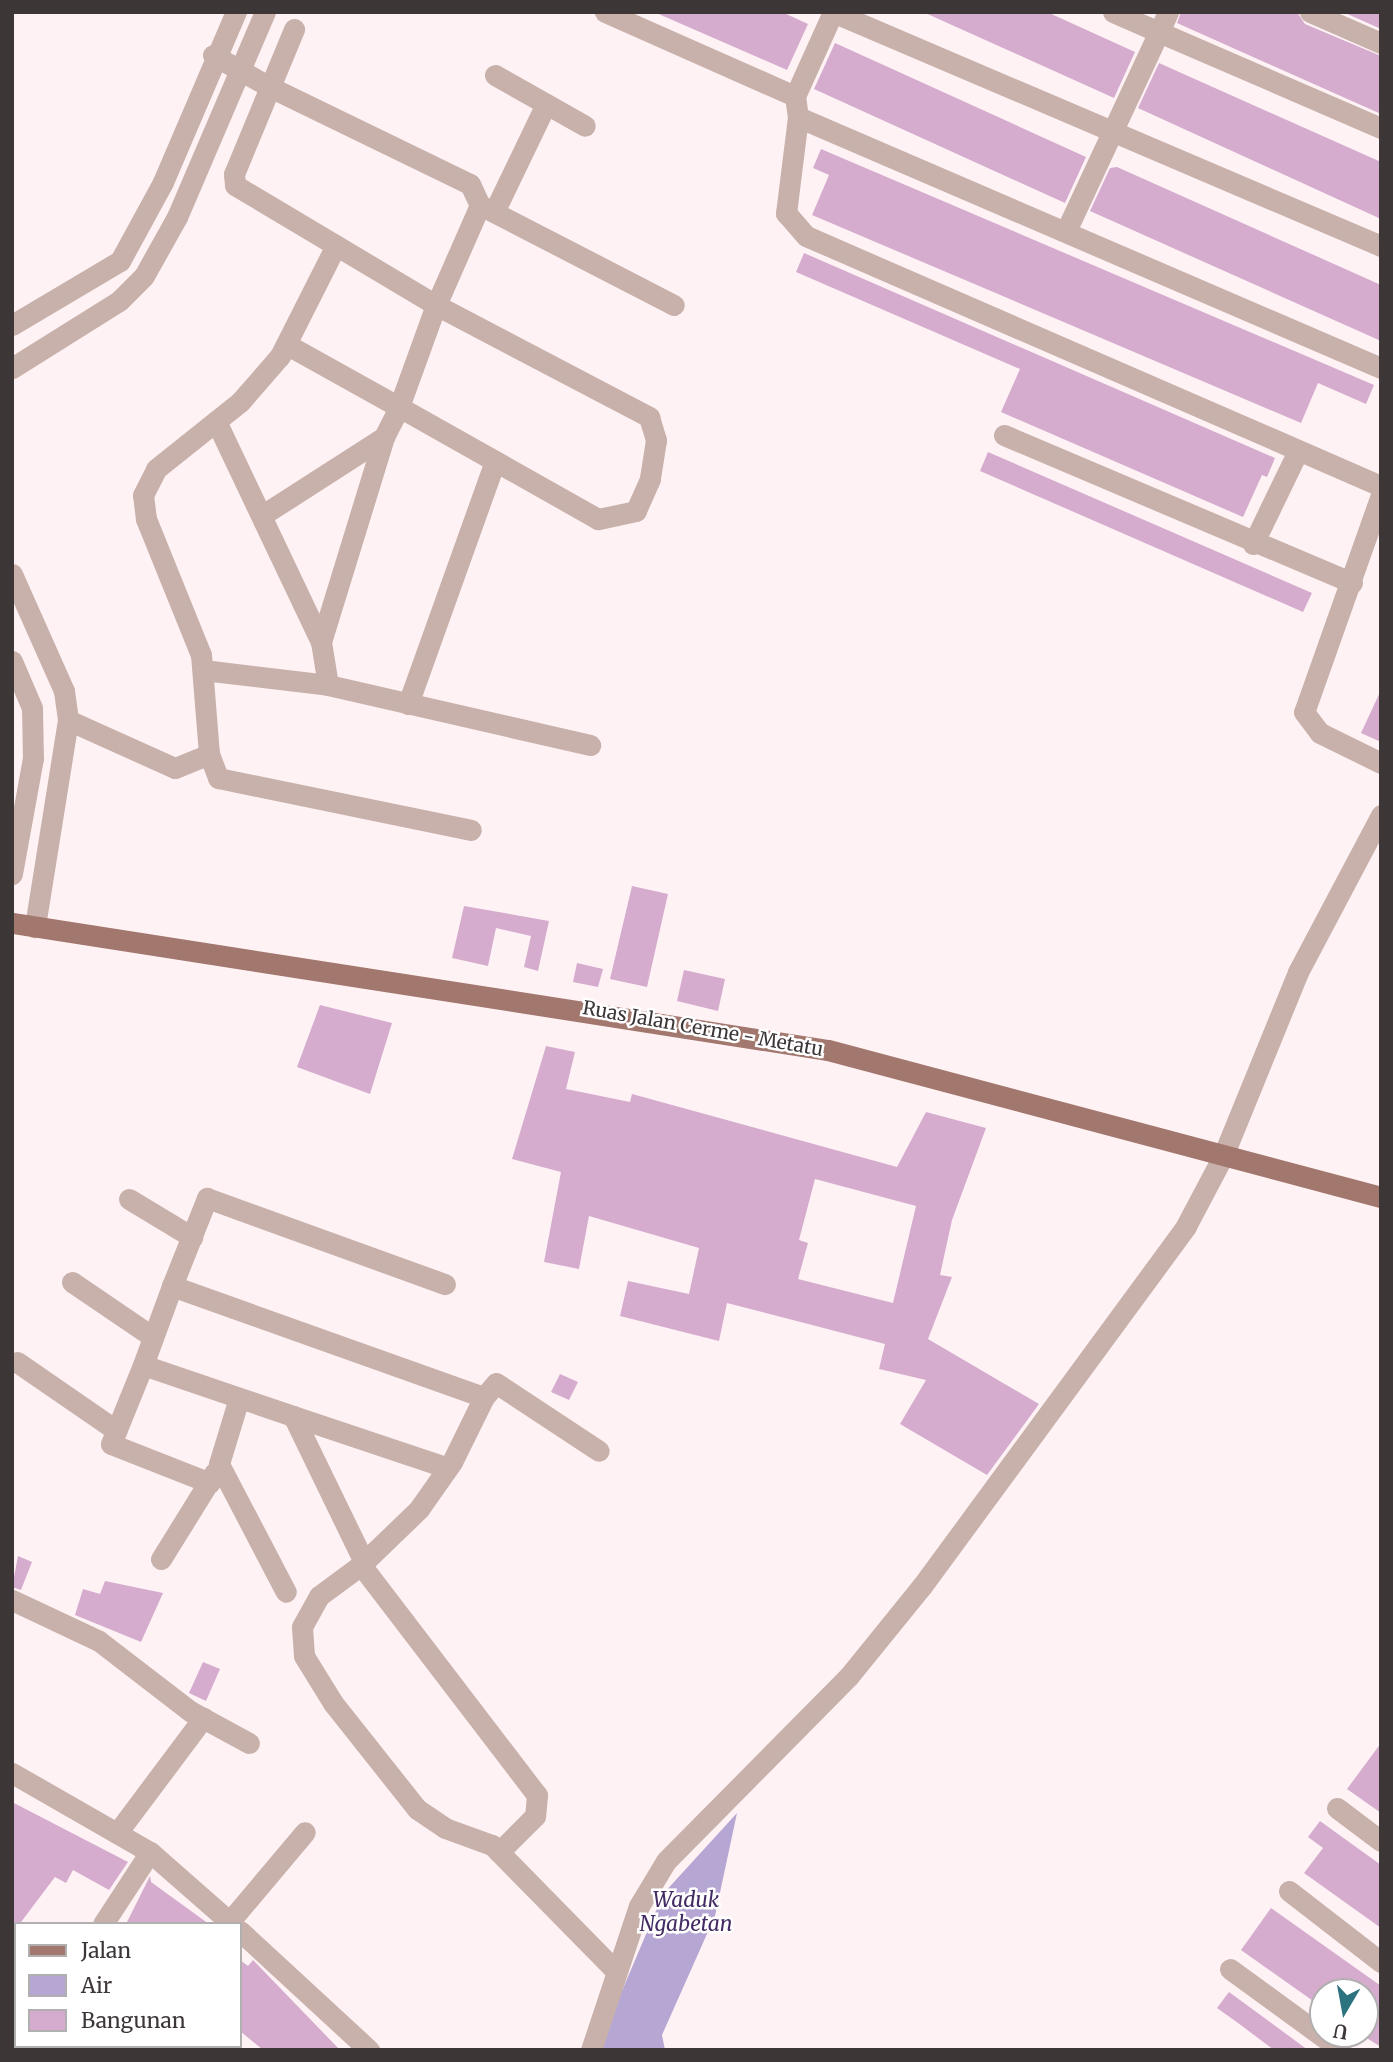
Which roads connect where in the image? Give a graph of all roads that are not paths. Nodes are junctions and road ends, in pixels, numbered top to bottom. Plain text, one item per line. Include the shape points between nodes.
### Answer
1 (236, 12) edge
2 (265, 12) edge
3 (605, 12) edge
4 (833, 12) edge
5 (1113, 12) edge
6 (1168, 12) edge
7 (1310, 12) edge
8 (293, 29) dead end
9 (1159, 32) junction
10 (1381, 43) edge
11 (213, 55) junction
12 (238, 66) junction
13 (495, 75) dead end
14 (270, 87) junction
15 (546, 104) junction
16 (797, 107) junction
17 (585, 127) dead end
18 (1381, 128) edge
19 (1117, 131) junction
20 (487, 208) junction
21 (1066, 231) junction
22 (336, 245) junction
23 (1381, 246) edge
24 (436, 305) junction
25 (674, 305) dead end
26 (12, 325) edge
27 (286, 344) junction
28 (12, 368) edge
29 (1381, 368) edge
30 (399, 407) junction
31 (216, 421) junction
32 (1004, 435) dead end
33 (384, 437) junction
34 (1298, 451) junction
35 (495, 461) junction
36 (1381, 486) edge
37 (1381, 495) edge
38 (264, 514) junction
39 (1253, 544) junction
40 (12, 574) edge
41 (1352, 583) junction
42 (19, 610) edge
43 (321, 642) junction
44 (12, 661) edge
45 (203, 670) junction
46 (328, 685) junction
47 (408, 704) junction
48 (68, 720) junction
49 (590, 745) dead end
50 (209, 754) junction
51 (1381, 763) edge
52 (1381, 815) edge
53 (471, 830) dead end
54 (12, 874) edge
55 (12, 923) edge
56 (35, 927) junction
57 (1223, 1156) junction
58 (1381, 1196) edge
59 (129, 1199) dead end
60 (192, 1237) junction
61 (72, 1282) dead end
62 (445, 1284) dead end
63 (172, 1286) junction
64 (153, 1337) junction
65 (17, 1362) dead end
66 (143, 1365) junction
67 (484, 1397) junction
68 (239, 1398) junction
69 (293, 1416) junction
70 (117, 1431) junction
71 (599, 1451) dead end
72 (448, 1468) junction
73 (215, 1473) junction
74 (161, 1559) dead end
75 (362, 1563) junction
76 (286, 1592) dead end
77 (12, 1600) edge
78 (203, 1718) junction
79 (249, 1743) dead end
80 (12, 1773) edge
81 (1337, 1808) dead end
82 (305, 1832) dead end
83 (117, 1833) junction
84 (1381, 1842) edge
85 (149, 1852) junction
86 (499, 1852) junction
87 (1289, 1891) dead end
88 (104, 1922) edge
89 (231, 1922) edge
90 (236, 1922) edge
91 (242, 1932) edge
92 (1381, 1962) edge
93 (1230, 1969) dead end
94 (616, 1970) junction
95 (369, 2050) edge
96 (591, 2050) edge
97 (1341, 2050) edge

1 - 11 street
2 - 12 street
3 - 16 street
4 - 16 street
4 - 19 street
5 - 9 street
6 - 9 street
7 - 10 street
8 - 14 street
9 - 18 street
9 - 19 street
11 - 12 street
11 - 26 street via 163,182 120,261
12 - 14 street
12 - 28 street via 177,217 145,276 119,301
13 - 15 street
14 - 20 street via 470,184
14 - 22 street via 235,186
15 - 17 street
15 - 20 street
16 - 21 street
16 - 34 street via 786,213 806,236
19 - 21 street
19 - 23 street
20 - 24 street
20 - 25 street
21 - 29 street
22 - 24 street
22 - 27 street
24 - 30 street
24 - 35 street via 654,425 644,501 612,521
27 - 30 street
27 - 31 street via 240,402
30 - 33 street
30 - 35 street
31 - 38 street
31 - 45 street via 156,469 143,495 145,519
32 - 39 street
33 - 38 street
33 - 43 street
34 - 36 street
34 - 39 street
35 - 47 street
37 - 41 street
38 - 43 street
39 - 41 street
40 - 42 street
41 - 51 street via 1304,712 1320,733
42 - 48 street via 64,691
43 - 46 street
44 - 54 street via 32,708 33,758
45 - 46 street
45 - 50 street
46 - 47 street
47 - 49 street
48 - 50 street via 175,768
48 - 56 street
50 - 53 street via 218,778
52 - 57 street via 1298,972
55 - 56 main road, Ruas Jalan Cerme - Metatu
56 - 57 main road, Ruas Jalan Cerme - Metatu via 828,1050
57 - 58 main road, Ruas Jalan Cerme - Metatu
57 - 94 street via 1186,1226 922,1587 849,1676 666,1861 639,1906
59 - 60 street
60 - 62 street via 207,1198
60 - 63 street
61 - 64 street
63 - 64 street
63 - 67 street
64 - 66 street
65 - 70 street
66 - 68 street
66 - 70 street
67 - 71 street via 496,1382
67 - 72 street
68 - 69 street
68 - 73 street
69 - 72 street
69 - 75 street
70 - 73 street via 111,1444
72 - 75 street via 419,1509
73 - 74 street
73 - 76 street
75 - 86 street via 537,1795 535,1816
75 - 86 street via 319,1596 302,1627 304,1656 333,1703 417,1809
77 - 78 street via 99,1641
78 - 79 street
78 - 83 street
80 - 83 street
81 - 84 street
82 - 90 street
83 - 85 street
85 - 88 street
85 - 89 street
86 - 94 street
87 - 92 street
91 - 95 street
93 - 97 street
94 - 96 street

